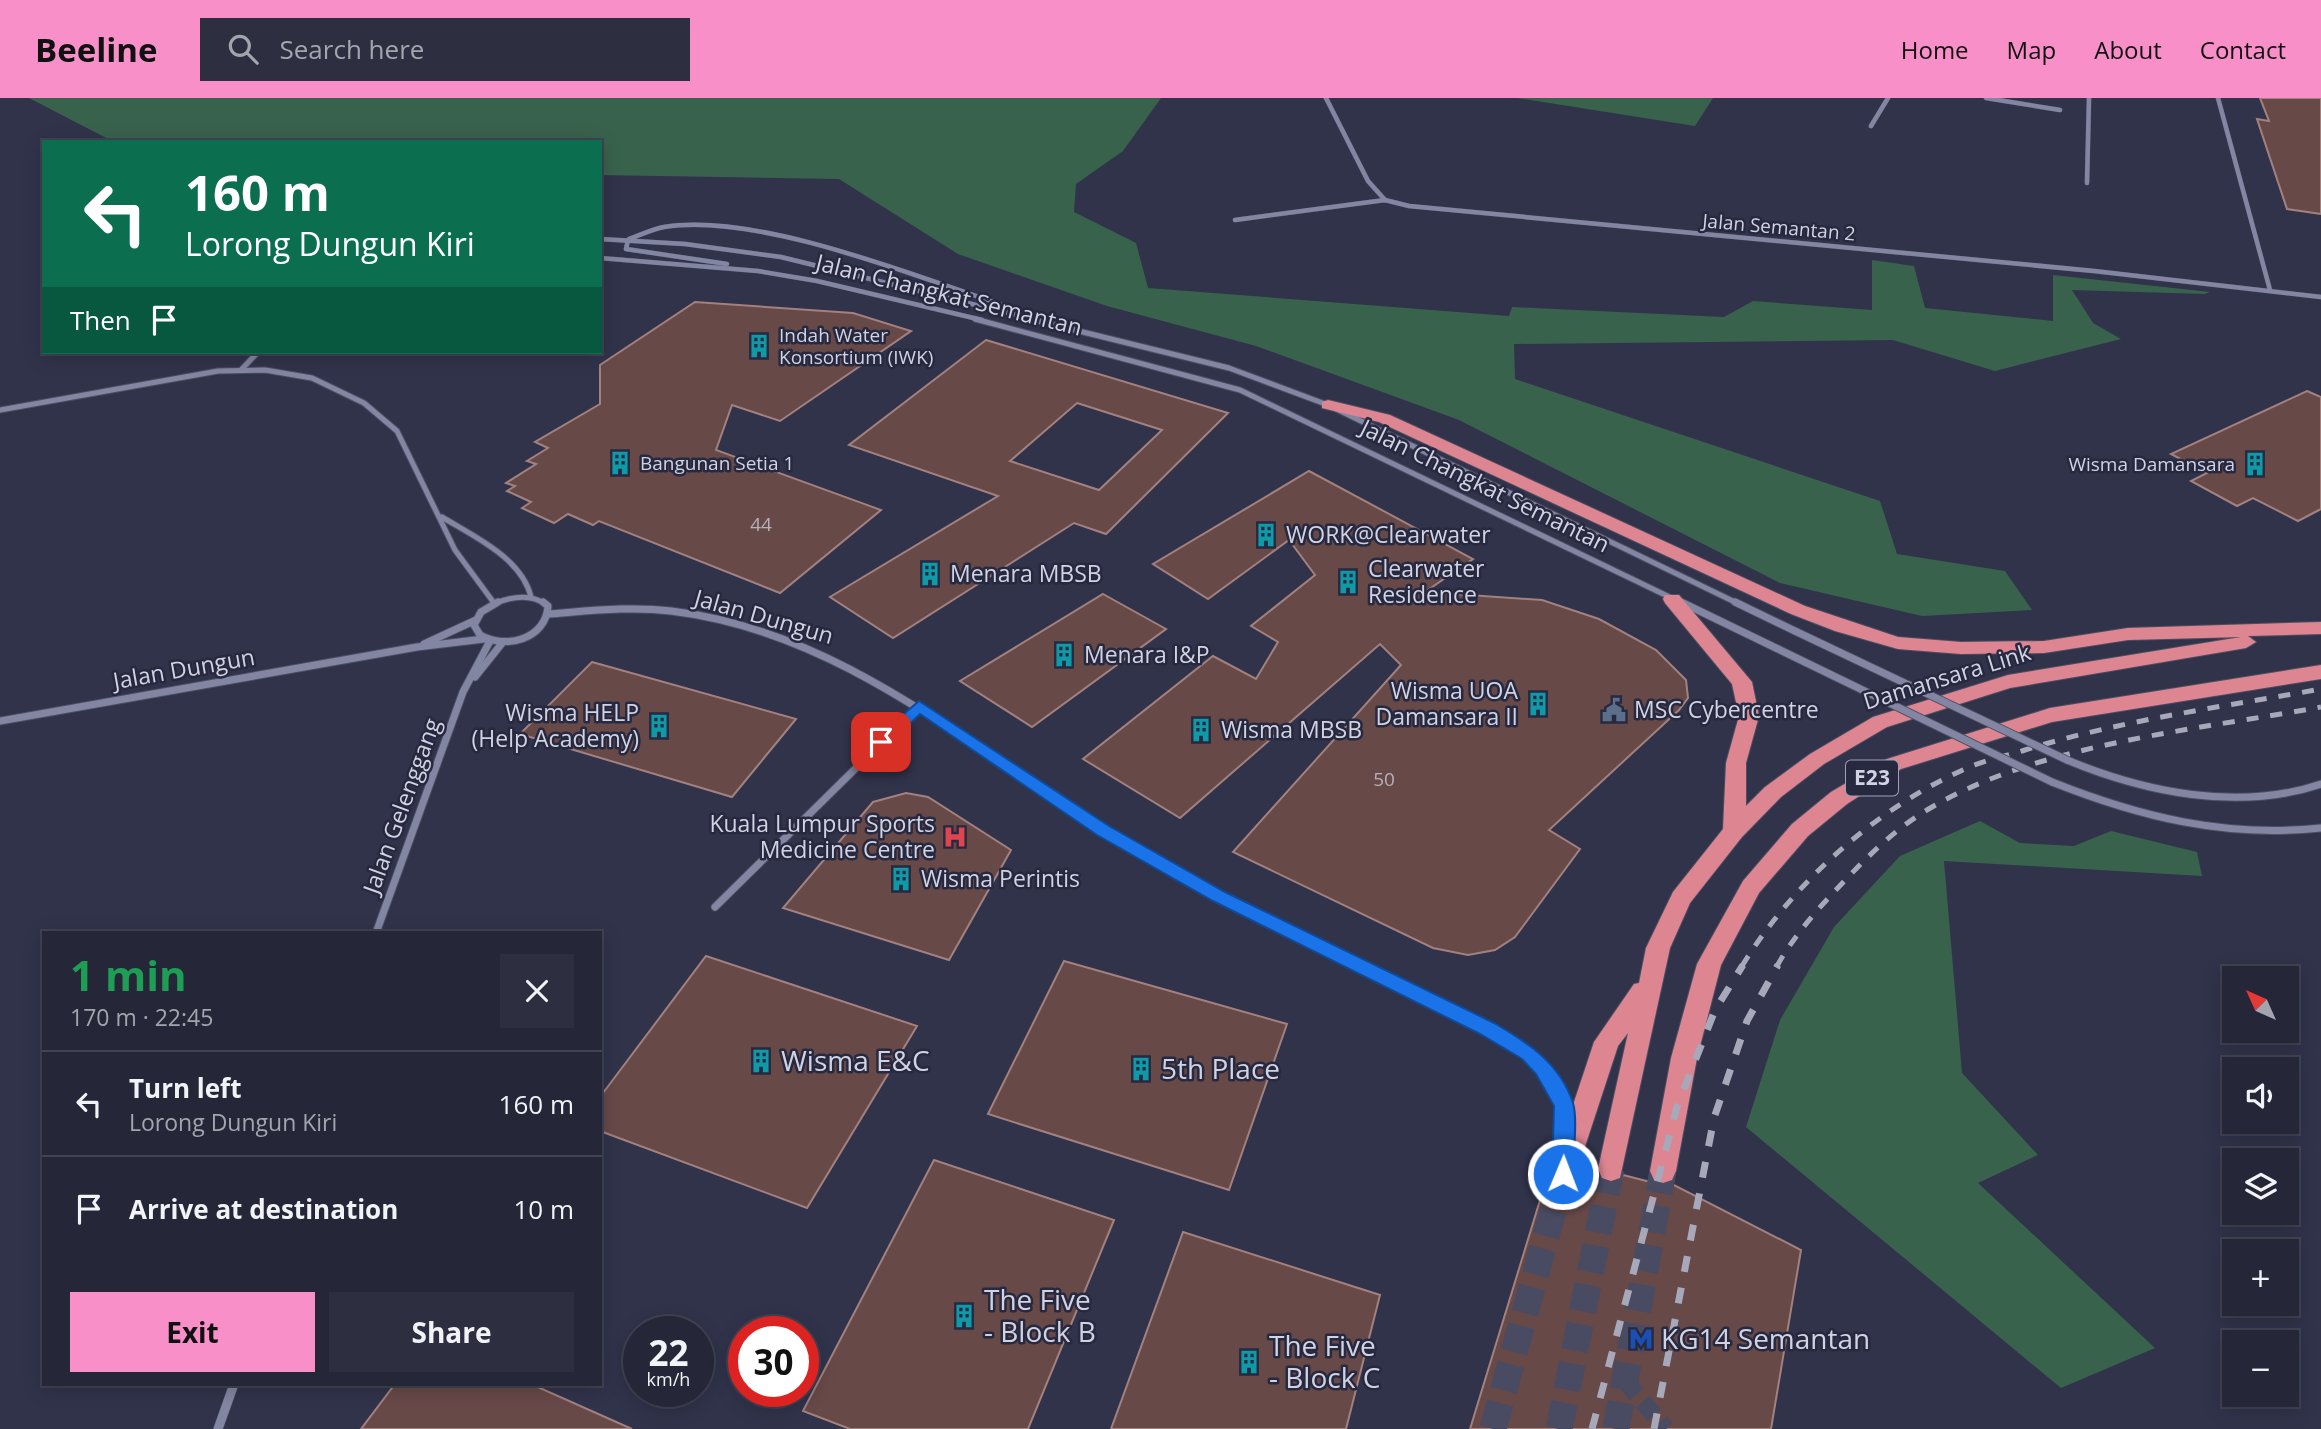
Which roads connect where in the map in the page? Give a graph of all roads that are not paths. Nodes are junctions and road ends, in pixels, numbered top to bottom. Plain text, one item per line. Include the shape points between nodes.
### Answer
1 (1326, 98) edge
2 (1888, 98) edge
3 (1986, 98) edge
4 (2089, 98) edge
5 (2218, 98) edge
6 (2060, 110) dead end
7 (1871, 126) dead end
8 (2087, 183) dead end
9 (1385, 200) junction
10 (1235, 220) dead end
11 (602, 239) edge
12 (628, 240) junction
13 (602, 258) edge
14 (758, 271) junction
15 (2270, 290) junction
16 (2321, 297) edge
17 (1058, 323) junction
18 (256, 354) edge
19 (240, 370) junction
20 (1328, 405) junction
21 (0, 410) edge
22 (442, 517) junction
23 (531, 597) junction
24 (1672, 599) junction
25 (494, 603) junction
26 (549, 614) junction
27 (475, 620) junction
28 (2321, 629) edge
29 (487, 640) junction
30 (503, 642) junction
31 (417, 647) junction
32 (2321, 672) edge
33 (463, 692) junction
34 (919, 706) junction
35 (0, 721) edge
36 (2321, 784) edge
37 (2321, 828) edge
38 (1734, 831) junction
39 (715, 907) dead end
40 (377, 931) edge
41 (1648, 984) junction
42 (1611, 1168) tunnel mouth
43 (1663, 1171) tunnel mouth
44 (1563, 1174) joint
45 (233, 1386) edge
46 (218, 1429) edge

1 - 9 street via 1368,181
2 - 7 street
3 - 6 street
4 - 8 street
5 - 15 street
9 - 10 street, Jalan Semantan 2
9 - 15 street, Jalan Semantan 2 via 1409,206
11 - 12 street, Jalan Changkat Semantan
12 - 14 street via 626,249 642,253
12 - 17 street, Jalan Changkat Semantan via 782,257
12 - 17 street via 671,226 737,229 809,243
13 - 14 street, Jalan Changkat Semantan
14 - 24 street, Jalan Changkat Semantan via 1030,332 1240,390
15 - 16 street, Jalan Semantan 2
17 - 20 street, Jalan Changkat Semantan via 1229,368
18 - 19 street
19 - 21 street via 186,375
19 - 22 street via 312,378 365,403 397,431
20 - 28 highway via 1384,418 1775,600 1898,643 2044,647 2127,634
20 - 36 street, Jalan Changkat Semantan, bridge via 2108,778 2147,789 2235,798
22 - 23 street via 521,572 531,587
22 - 25 street via 456,550
23 - 25 street
23 - 26 street via 545,603
24 - 37 street, Jalan Changkat Semantan, bridge via 2109,806 2205,830
24 - 38 highway via 1742,682 1749,716 1736,763
25 - 27 street, Jalan Dungun
26 - 30 street via 538,630
26 - 34 street, Jalan Dungun via 639,609 728,622 835,657
27 - 29 street via 475,631
27 - 31 street, Jalan Dungun
28 - 38 highway, Damansara Link / E23 via 2008,682 1880,722 1773,792
29 - 30 street, Jalan Dungun
29 - 31 street, Jalan Dungun
29 - 33 street, Jalan Gelenggang
30 - 33 street, Jalan Gelenggang
31 - 35 street, Jalan Dungun
32 - 43 highway, E23 via 2050,715 1895,764 1839,798 1800,830 1751,887 1709,964 1684,1058
33 - 40 street, Jalan Gelenggang
34 - 39 street
34 - 44 street, Jalan Dungun via 1103,831 1219,897 1529,1053 1564,1105
38 - 41 highway, Damansara Link / E23 via 1681,898 1658,947
41 - 42 highway, Damansara Link / E23
41 - 44 highway, E23 via 1607,1042
45 - 46 street

